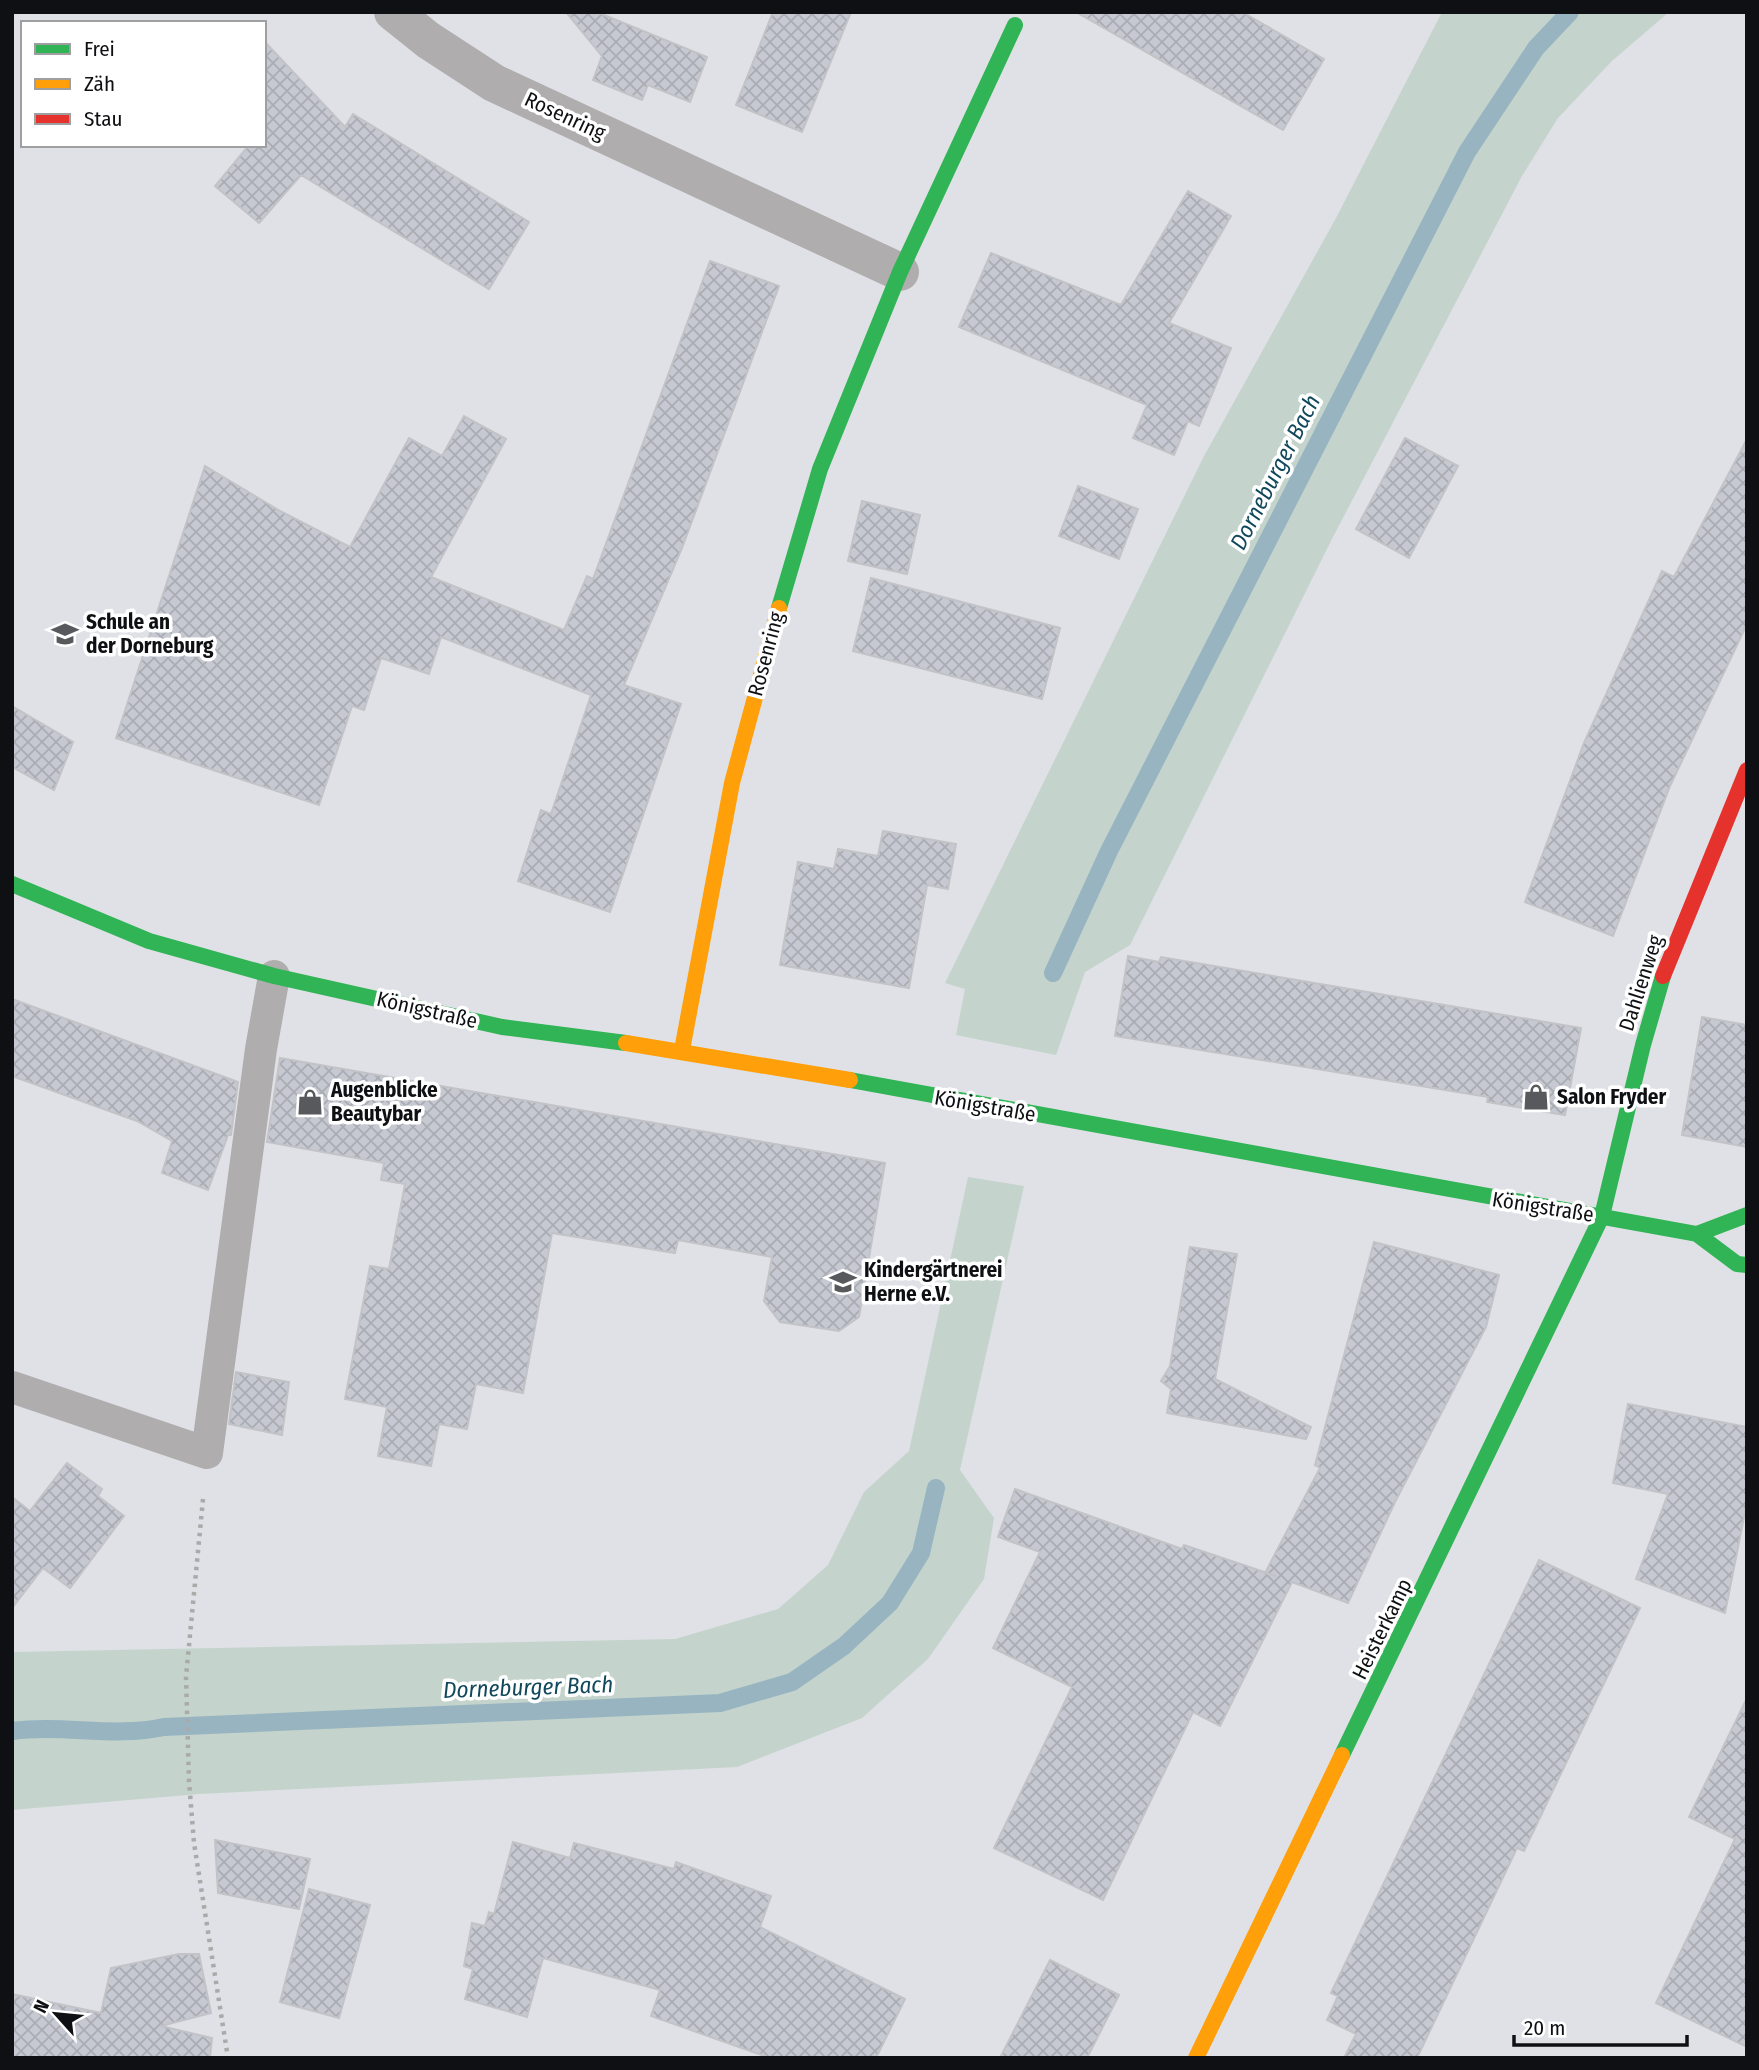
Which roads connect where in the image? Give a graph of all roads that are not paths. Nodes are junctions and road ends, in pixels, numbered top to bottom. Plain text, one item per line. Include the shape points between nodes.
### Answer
1 (393, 12) edge
2 (1015, 25) dead end
3 (900, 272) junction
4 (1747, 770) edge
5 (12, 884) edge
6 (274, 976) junction
7 (682, 1050) junction
8 (1747, 1215) edge
9 (1602, 1216) junction
10 (1697, 1234) junction
11 (1747, 1265) edge
12 (12, 1387) edge
13 (1196, 2058) edge

1 - 3 street, Rosenring via 494,83
2 - 3 street, Rosenring
3 - 7 street, Rosenring via 820,470 762,665 732,783
4 - 9 street, Dahlienweg via 1698,880 1659,989
5 - 6 street, Königstraße via 149,941
6 - 7 street, Königstraße via 502,1027
6 - 12 lane via 207,1453
7 - 9 street, Königstraße
8 - 10 street
9 - 10 street, Königstraße
9 - 13 street, Heisterkamp
10 - 11 street, Königstraße via 1737,1264

